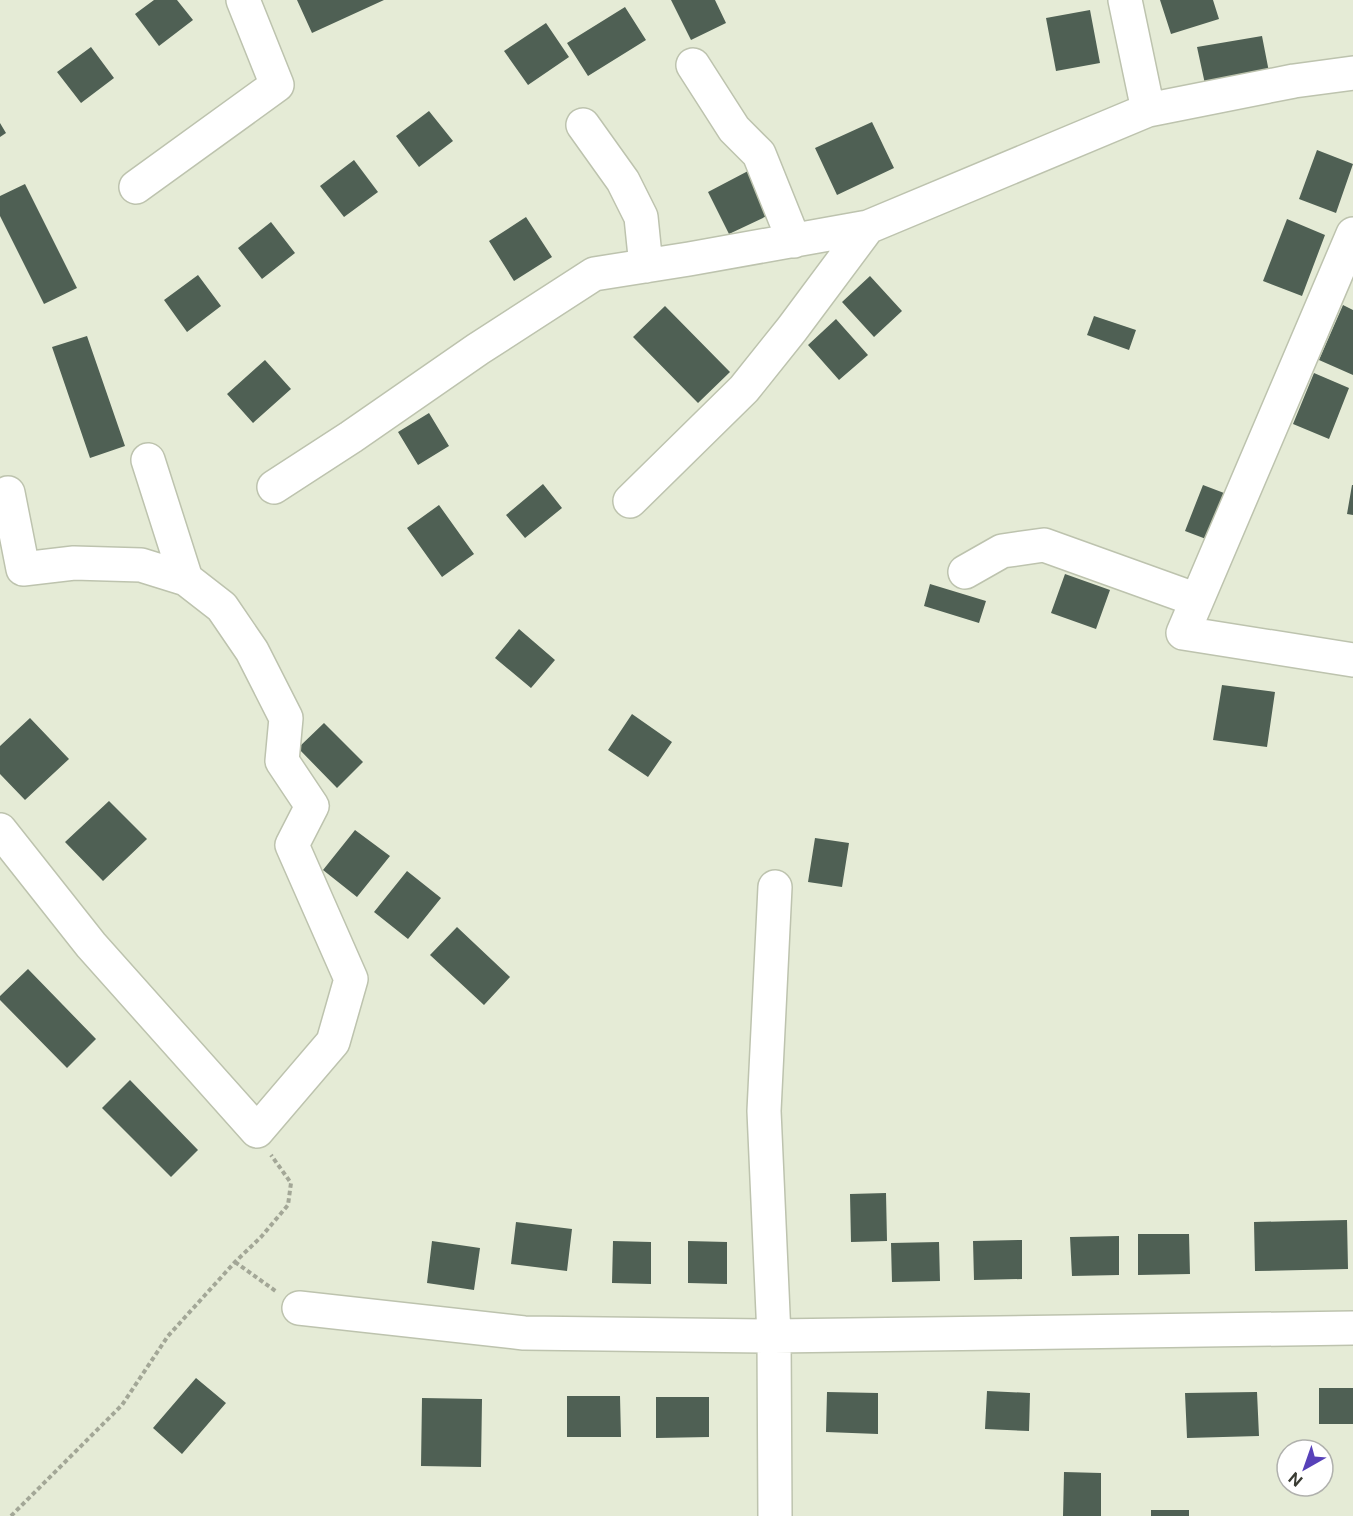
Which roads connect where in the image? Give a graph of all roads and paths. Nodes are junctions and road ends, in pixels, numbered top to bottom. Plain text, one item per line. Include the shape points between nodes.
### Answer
1 (243, 0) edge
2 (1125, 0) edge
3 (693, 65) dead end
4 (1353, 73) edge
5 (1148, 110) junction
6 (583, 125) dead end
7 (136, 187) dead end
8 (868, 227) junction
9 (1353, 234) edge
10 (794, 241) junction
11 (646, 266) junction
12 (148, 460) dead end
13 (274, 487) dead end
14 (8, 493) dead end
15 (630, 501) dead end
16 (965, 572) dead end
17 (186, 579) junction
18 (1197, 600) junction
19 (1353, 660) edge
20 (0, 830) edge
21 (775, 887) dead end
22 (257, 1131) junction
23 (236, 1262) junction
24 (299, 1308) joint
25 (1353, 1328) edge
26 (774, 1336) junction
27 (10, 1516) edge
28 (775, 1516) edge

1 - 7 street via 278,85
2 - 5 street
3 - 10 street via 734,129 759,154
4 - 5 street
5 - 8 street
6 - 11 street via 624,181 641,217
8 - 10 street
8 - 15 street via 744,389
9 - 18 street
10 - 11 street
11 - 13 street via 594,274
12 - 17 street
14 - 17 street via 23,569 74,563 141,565
16 - 18 street via 1002,551 1044,545
17 - 22 street via 222,607 252,651 286,718 282,761 312,806 292,845 351,979 333,1042
18 - 19 street via 1184,633
20 - 22 street via 91,945
21 - 26 street via 765,1111
22 - 23 path via 291,1183 288,1205
23 - 24 path
23 - 27 path via 168,1336 122,1404
24 - 26 street via 524,1333
25 - 26 street
26 - 28 street

